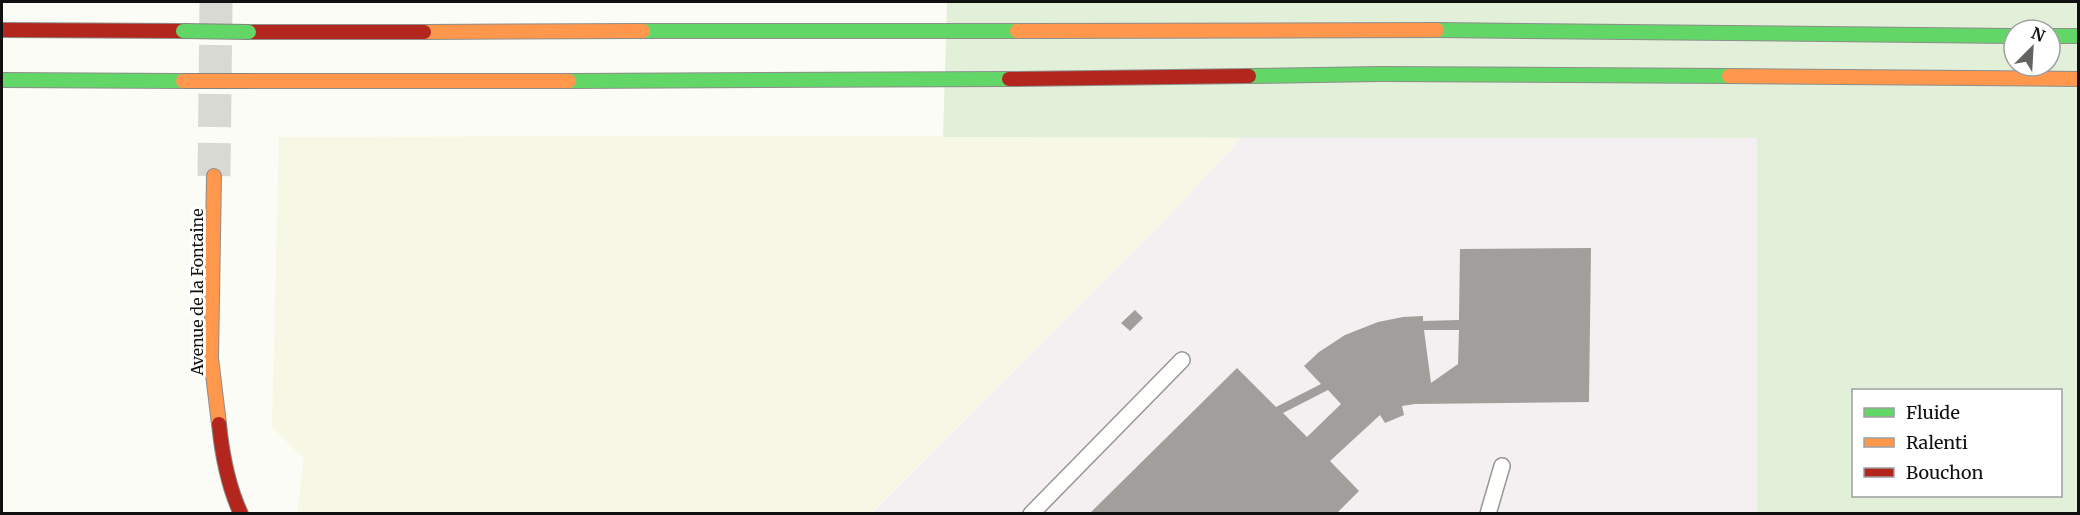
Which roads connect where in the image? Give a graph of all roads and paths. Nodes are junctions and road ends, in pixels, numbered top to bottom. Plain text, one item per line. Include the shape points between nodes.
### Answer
1 (2, 30) edge
2 (2002, 36) edge
3 (2062, 36) edge
4 (2079, 36) edge
5 (2079, 79) edge
6 (2, 80) edge
7 (214, 176) tunnel mouth
8 (1182, 360) dead end
9 (1502, 466) dead end
10 (241, 513) edge
11 (1031, 513) edge
12 (1488, 513) edge

1 - 2 main road, bridge via 1388,30
3 - 4 main road
5 - 6 main road, bridge via 1381,74 833,81
7 - 10 main road, Avenue de la Fontaine via 211,358 221,444
8 - 11 lane
9 - 12 lane

